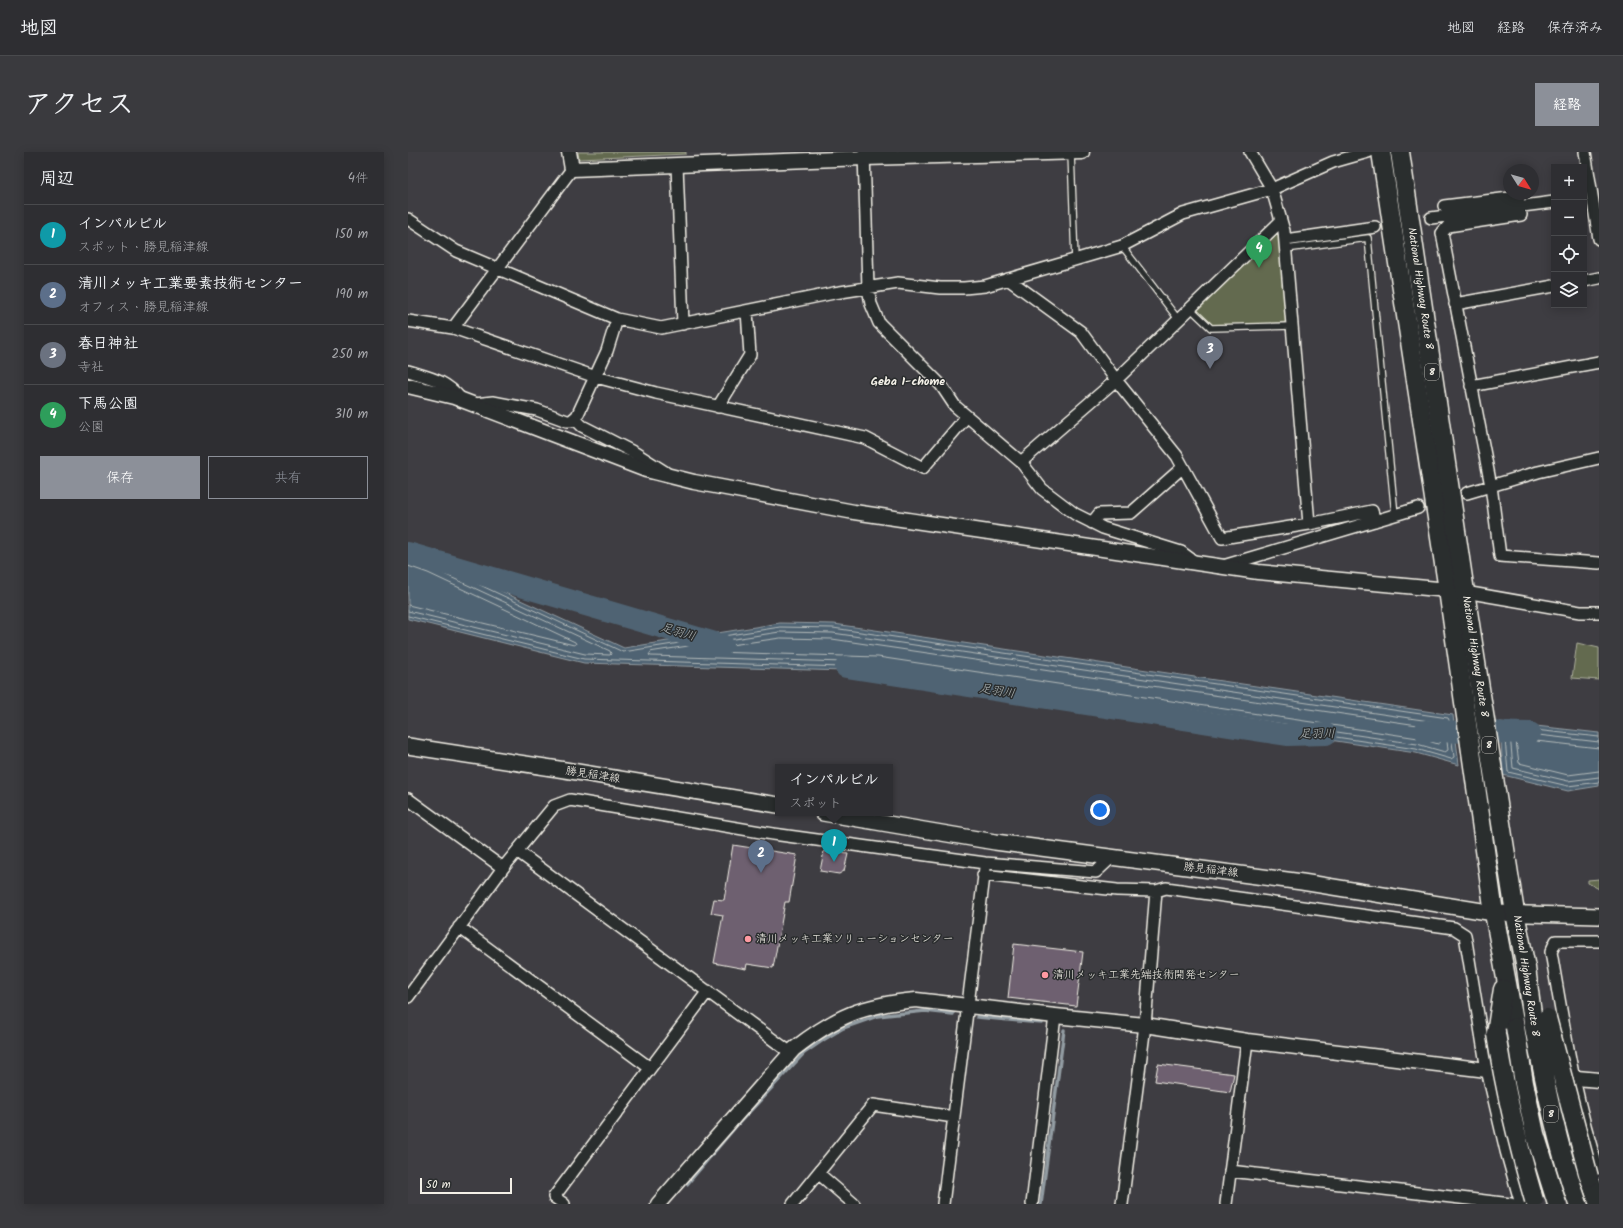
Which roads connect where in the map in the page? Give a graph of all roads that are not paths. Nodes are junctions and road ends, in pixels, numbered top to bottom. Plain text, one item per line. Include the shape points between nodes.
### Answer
1 (569, 152) edge
2 (1071, 152) edge
3 (1082, 152) edge
4 (1250, 152) edge
5 (1368, 152) edge
6 (1381, 152) edge
7 (1400, 152) edge
8 (1585, 152) edge
9 (964, 154) edge
10 (864, 155) edge
11 (677, 165) junction
12 (572, 169) junction
13 (1272, 189) junction
14 (1591, 196) edge
15 (1551, 202) edge
16 (1444, 206) dead end
17 (1520, 206) junction
18 (1431, 218) tunnel mouth
19 (408, 220) edge
20 (1281, 221) junction
21 (1375, 227) tunnel mouth
22 (1599, 239) edge
23 (1286, 245) junction
24 (1122, 246) junction
25 (1075, 260) junction
26 (498, 269) junction
27 (1599, 278) edge
28 (1008, 279) junction
29 (1587, 280) edge
30 (1551, 287) edge
31 (868, 288) junction
32 (1455, 304) junction
33 (1190, 308) junction
34 (747, 311) junction
35 (617, 319) junction
36 (1178, 319) junction
37 (408, 321) edge
38 (683, 324) junction
39 (1292, 326) junction
40 (454, 328) junction
41 (1599, 362) edge
42 (408, 371) edge
43 (596, 377) junction
44 (1116, 380) junction
45 (408, 386) edge
46 (1471, 386) junction
47 (461, 399) junction
48 (475, 404) junction
49 (718, 406) junction
50 (576, 416) junction
51 (967, 416) junction
52 (1599, 458) edge
53 (1021, 462) junction
54 (1183, 467) junction
55 (671, 476) junction
56 (1491, 486) junction
57 (1468, 493) tunnel mouth
58 (1418, 508) tunnel mouth
59 (1395, 515) junction
60 (1375, 521) junction
61 (1092, 523) junction
62 (1309, 524) junction
63 (1196, 563) junction
64 (1599, 563) edge
65 (1221, 566) junction
66 (1456, 591) junction
67 (1599, 612) edge
68 (408, 746) edge
69 (408, 799) edge
70 (775, 805) edge
71 (841, 816) edge
72 (517, 851) junction
73 (1112, 857) junction
74 (985, 863) junction
75 (503, 868) junction
76 (984, 875) junction
77 (1156, 891) junction
78 (1493, 905) junction
79 (1514, 906) junction
80 (1599, 916) edge
81 (459, 928) junction
82 (1599, 941) edge
83 (1505, 976) junction
84 (708, 991) junction
85 (408, 997) edge
86 (968, 1005) junction
87 (1055, 1016) junction
88 (1540, 1020) junction
89 (1145, 1025) junction
90 (1247, 1041) junction
91 (791, 1053) junction
92 (650, 1068) junction
93 (1487, 1070) junction
94 (1573, 1077) junction
95 (1599, 1080) edge
96 (954, 1117) junction
97 (1230, 1172) junction
98 (818, 1173) junction
99 (1594, 1175) edge
100 (1530, 1203) edge
101 (564, 1204) edge
102 (658, 1204) edge
103 (793, 1204) edge
104 (854, 1204) edge
105 (943, 1204) edge
106 (1032, 1204) edge
107 (1122, 1204) edge
108 (1226, 1204) edge
109 (1511, 1204) edge
110 (1557, 1204) edge
111 (1578, 1204) edge
112 (1599, 1204) edge

1 - 12 street
2 - 3 street
2 - 9 street
2 - 25 lane
4 - 13 street
5 - 13 street via 1333,162
6 - 66 highway, National Highway Route 8 / 8
7 - 66 highway, National Highway Route 8 / 8
8 - 14 street
9 - 10 street
10 - 11 street
10 - 31 street
11 - 12 street
11 - 38 street
12 - 26 street
13 - 20 street
13 - 24 street via 1183,214
14 - 22 street
15 - 17 street
16 - 17 street via 1518,197
17 - 18 street
17 - 32 street via 1520,215 1448,226 1442,233
19 - 26 street via 456,251
20 - 23 street
20 - 33 street
21 - 23 street
23 - 39 street
23 - 59 lane via 1368,238
24 - 25 street
24 - 36 lane
25 - 28 street
26 - 35 street
26 - 40 street
27 - 29 street
28 - 31 street via 985,286 964,288 898,283
28 - 44 street via 1081,332
30 - 32 street
31 - 34 street
31 - 51 street via 879,323
32 - 46 street
33 - 36 street
33 - 39 lane via 1211,328
34 - 38 street
34 - 49 street via 750,355
35 - 38 street via 661,328
35 - 43 street
36 - 44 street
37 - 40 street
39 - 62 street
40 - 43 street
41 - 46 street
42 - 47 street via 443,382
43 - 49 street
43 - 50 street
44 - 53 street
44 - 54 street
45 - 47 street
46 - 56 street
47 - 48 street
48 - 50 street via 492,402 537,410 567,421
48 - 55 street via 646,470
49 - 51 street via 865,438 923,468
50 - 55 street via 582,426 635,453
51 - 53 street
52 - 56 street
53 - 61 street via 1042,489 1075,514
54 - 61 street via 1131,513 1099,514
54 - 62 street via 1222,538
55 - 63 street via 854,512
56 - 57 street
56 - 64 street via 1500,556
58 - 59 street
59 - 60 street
60 - 62 street via 1372,511
60 - 65 street
61 - 63 street via 1181,552
63 - 65 street
65 - 66 street
66 - 67 street via 1580,612
66 - 78 highway, National Highway Route 8 / 8
66 - 79 highway, National Highway Route 8 / 8
68 - 70 main road, 勝見稲津線
69 - 75 street
71 - 73 main road, 勝見稲津線 via 995,842
72 - 74 street via 554,806 570,800 773,834
72 - 75 street
72 - 84 street
73 - 74 street via 1096,872
73 - 78 main road, 勝見稲津線
74 - 76 street
75 - 81 street
76 - 77 street via 1117,890
76 - 86 street
77 - 89 street
77 - 93 street via 1166,888 1454,928 1465,935
78 - 79 main road, 勝見稲津線
78 - 83 highway, National Highway Route 8 / 8
79 - 80 main road, 勝見稲津線
79 - 88 highway, National Highway Route 8 / 8 via 1526,968
81 - 85 street
81 - 92 street
82 - 94 street via 1556,941 1551,952
83 - 100 highway, 8, bridge via 1496,1034
83 - 110 highway, National Highway Route 8 / 8, bridge via 1535,1134
84 - 91 street
84 - 92 street
86 - 87 street
86 - 91 street via 916,1000 874,1006 838,1019 813,1034
86 - 96 street
87 - 89 street
87 - 106 street
88 - 99 highway, bridge
88 - 111 highway, National Highway Route 8 / 8, bridge via 1552,1119
89 - 90 street
89 - 107 street
90 - 93 street
90 - 97 street
91 - 102 street
92 - 101 street via 554,1197
93 - 94 street
93 - 100 street via 1506,1151
94 - 95 street
94 - 99 street
96 - 98 street via 873,1105
96 - 105 street
97 - 108 street
97 - 109 street
98 - 103 street
98 - 104 street
99 - 112 highway

